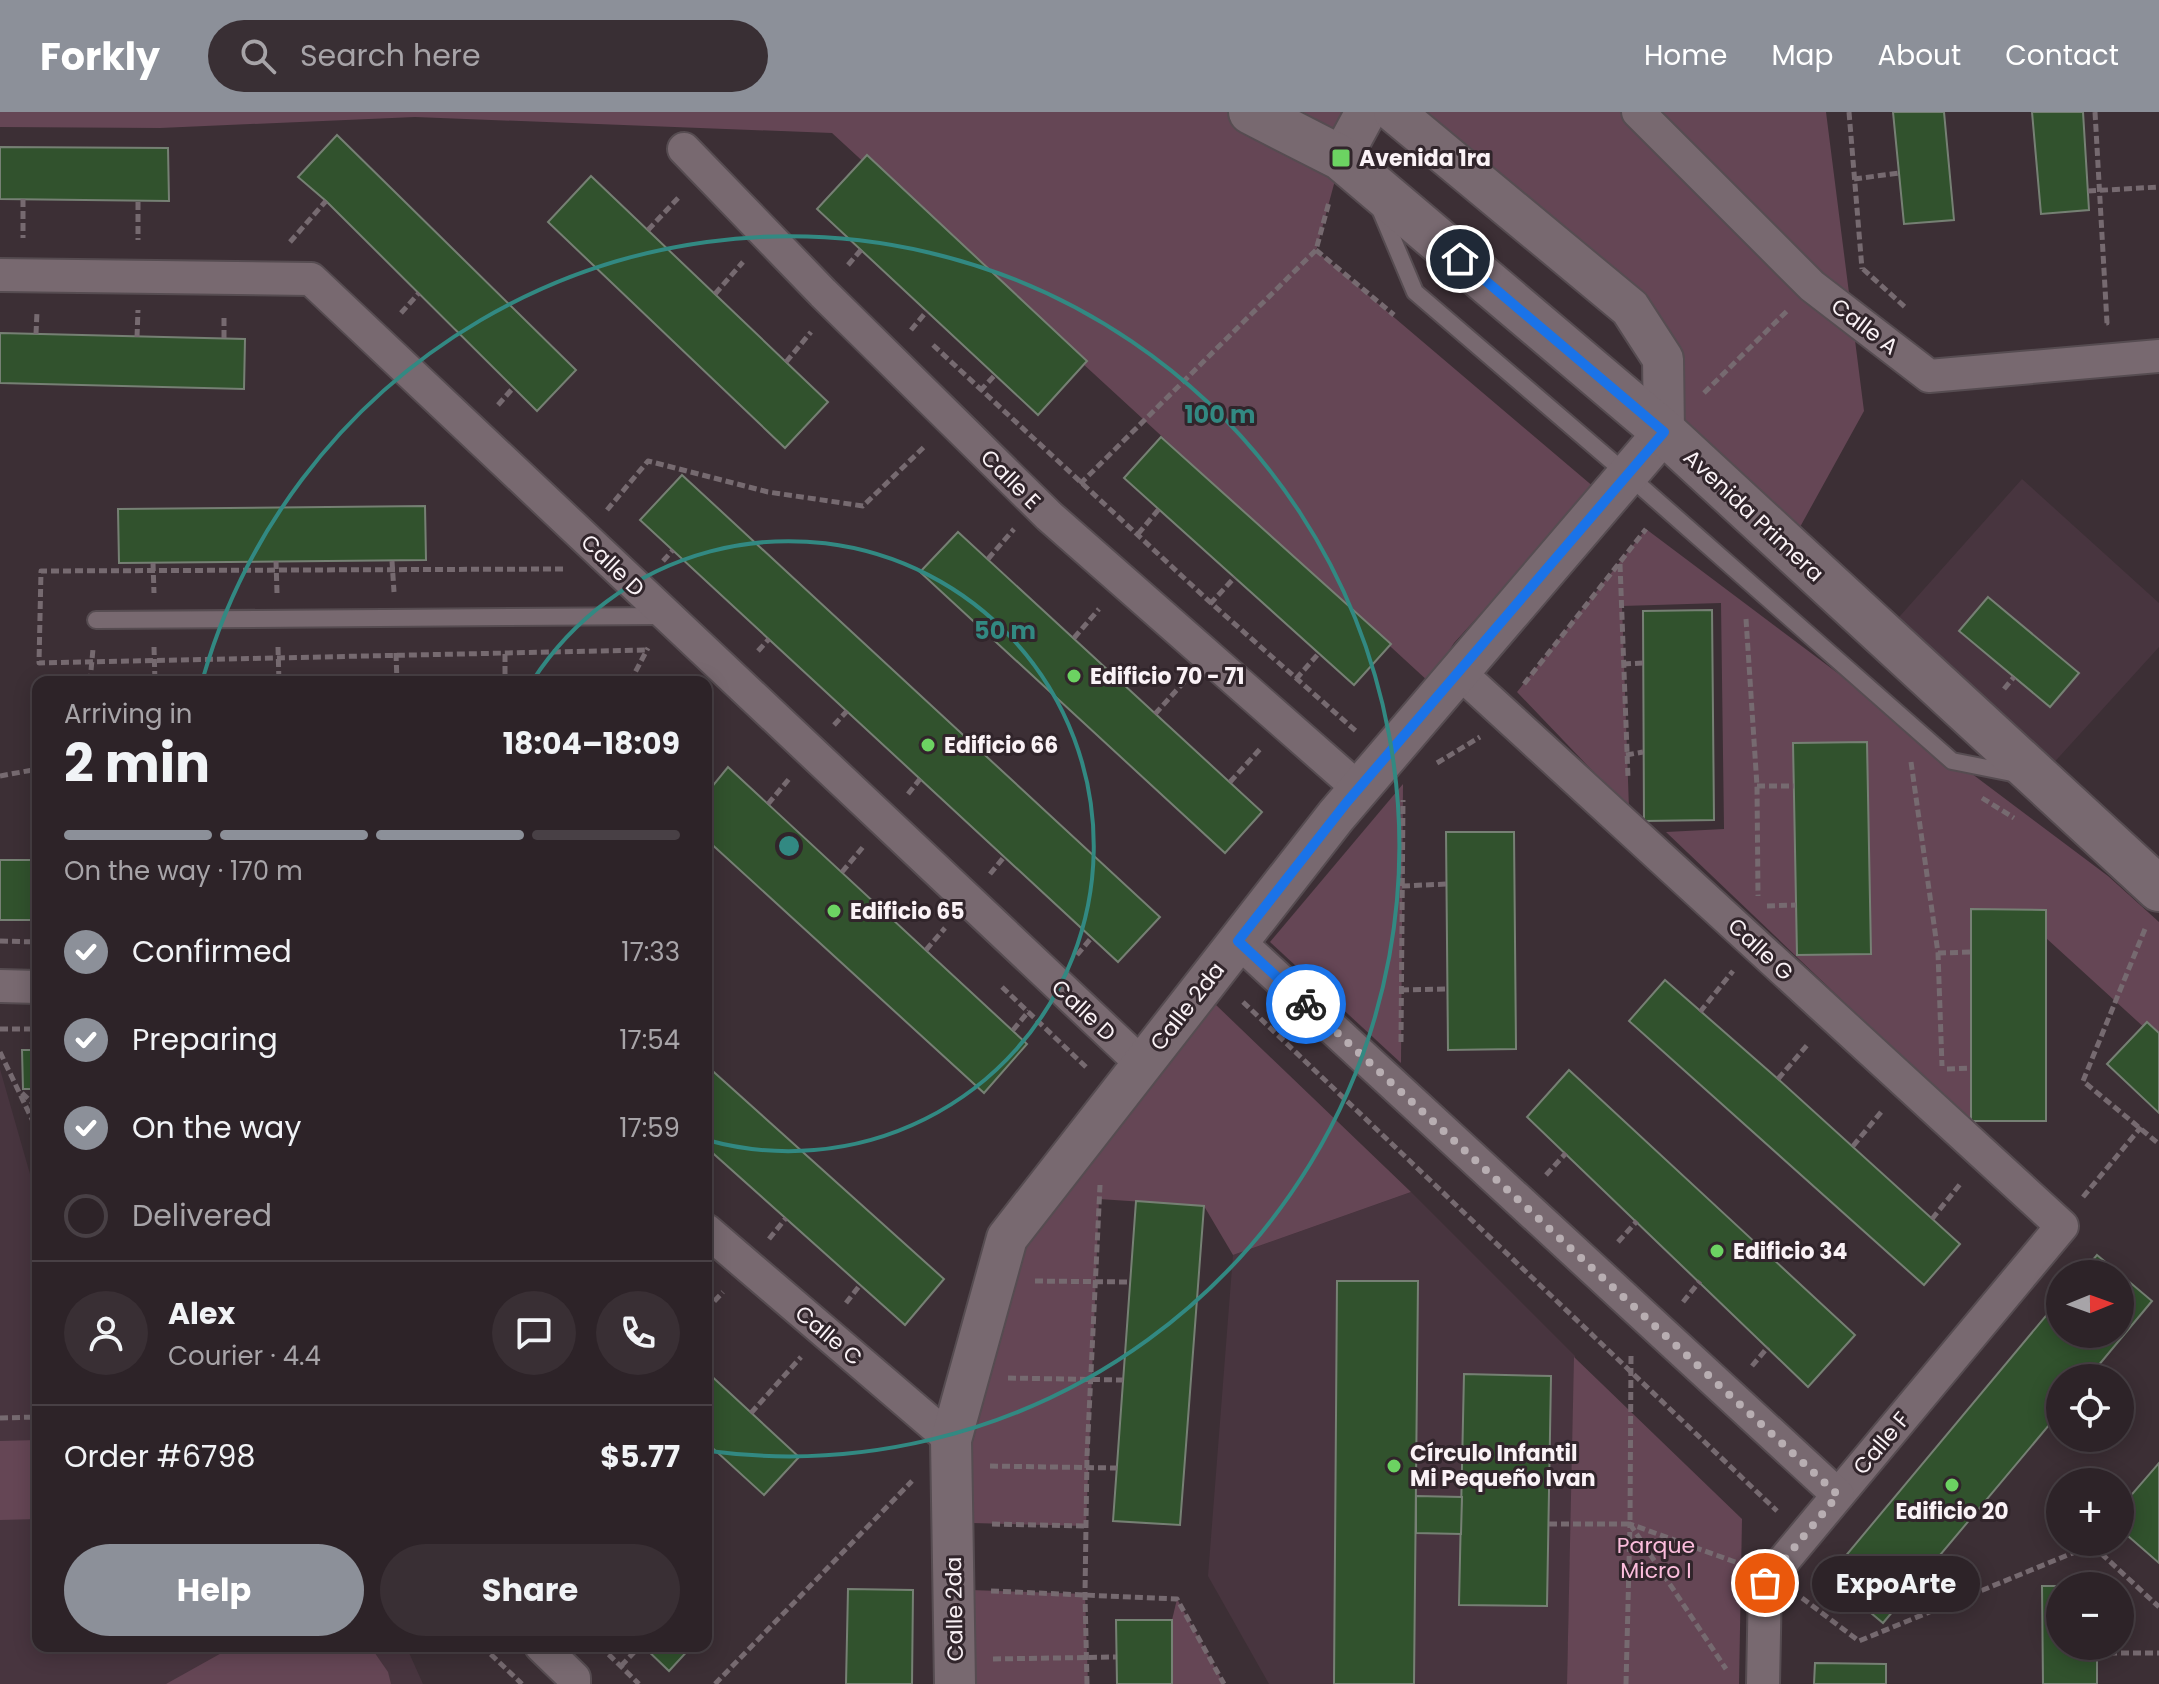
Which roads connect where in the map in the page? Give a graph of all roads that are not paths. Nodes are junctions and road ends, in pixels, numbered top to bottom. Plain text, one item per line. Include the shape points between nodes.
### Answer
1 (1251, 112) edge
2 (1366, 112) edge
3 (1394, 112) edge
4 (1638, 112) edge
5 (684, 149) dead end
6 (1355, 170) junction
7 (0, 275) edge
8 (2159, 356) edge
9 (1664, 432) junction
10 (1629, 476) junction
11 (666, 616) junction
12 (96, 620) dead end
13 (1459, 672) junction
14 (2040, 778) junction
15 (1359, 789) junction
16 (2155, 903) edge
17 (1238, 941) junction
18 (0, 986) edge
19 (32, 987) edge
20 (1142, 1064) junction
21 (2062, 1226) joint
22 (712, 1235) edge
23 (951, 1452) junction
24 (1838, 1495) junction
25 (547, 1652) edge
26 (954, 1672) edge
27 (1749, 1683) edge
28 (574, 1684) edge

1 - 6 main road, Avenida Primera
2 - 6 street
3 - 9 street via 1630,308 1663,359
4 - 8 street, Calle A via 1812,286 1929,376
5 - 15 street, Calle E via 1049,516
6 - 9 main road, Avenida Primera
6 - 10 lane via 1415,292
7 - 11 street, Calle D via 311,279
9 - 10 street, Calle 2da
9 - 14 main road, Avenida Primera
10 - 13 street, Calle 2da
10 - 14 lane via 1952,761
11 - 12 lane
11 - 20 street, Calle D
13 - 15 street, Calle 2da
13 - 21 street, Calle G
14 - 16 main road, Avenida Primera
15 - 17 street, Calle 2da
17 - 20 street, Calle 2da
17 - 24 street
18 - 19 street
20 - 23 street, Calle 2da via 1007,1238
21 - 24 street, Calle F
22 - 23 street, Calle C via 824,1331
23 - 26 street, Calle 2da
24 - 27 street, Calle F via 1765,1583
25 - 28 street

